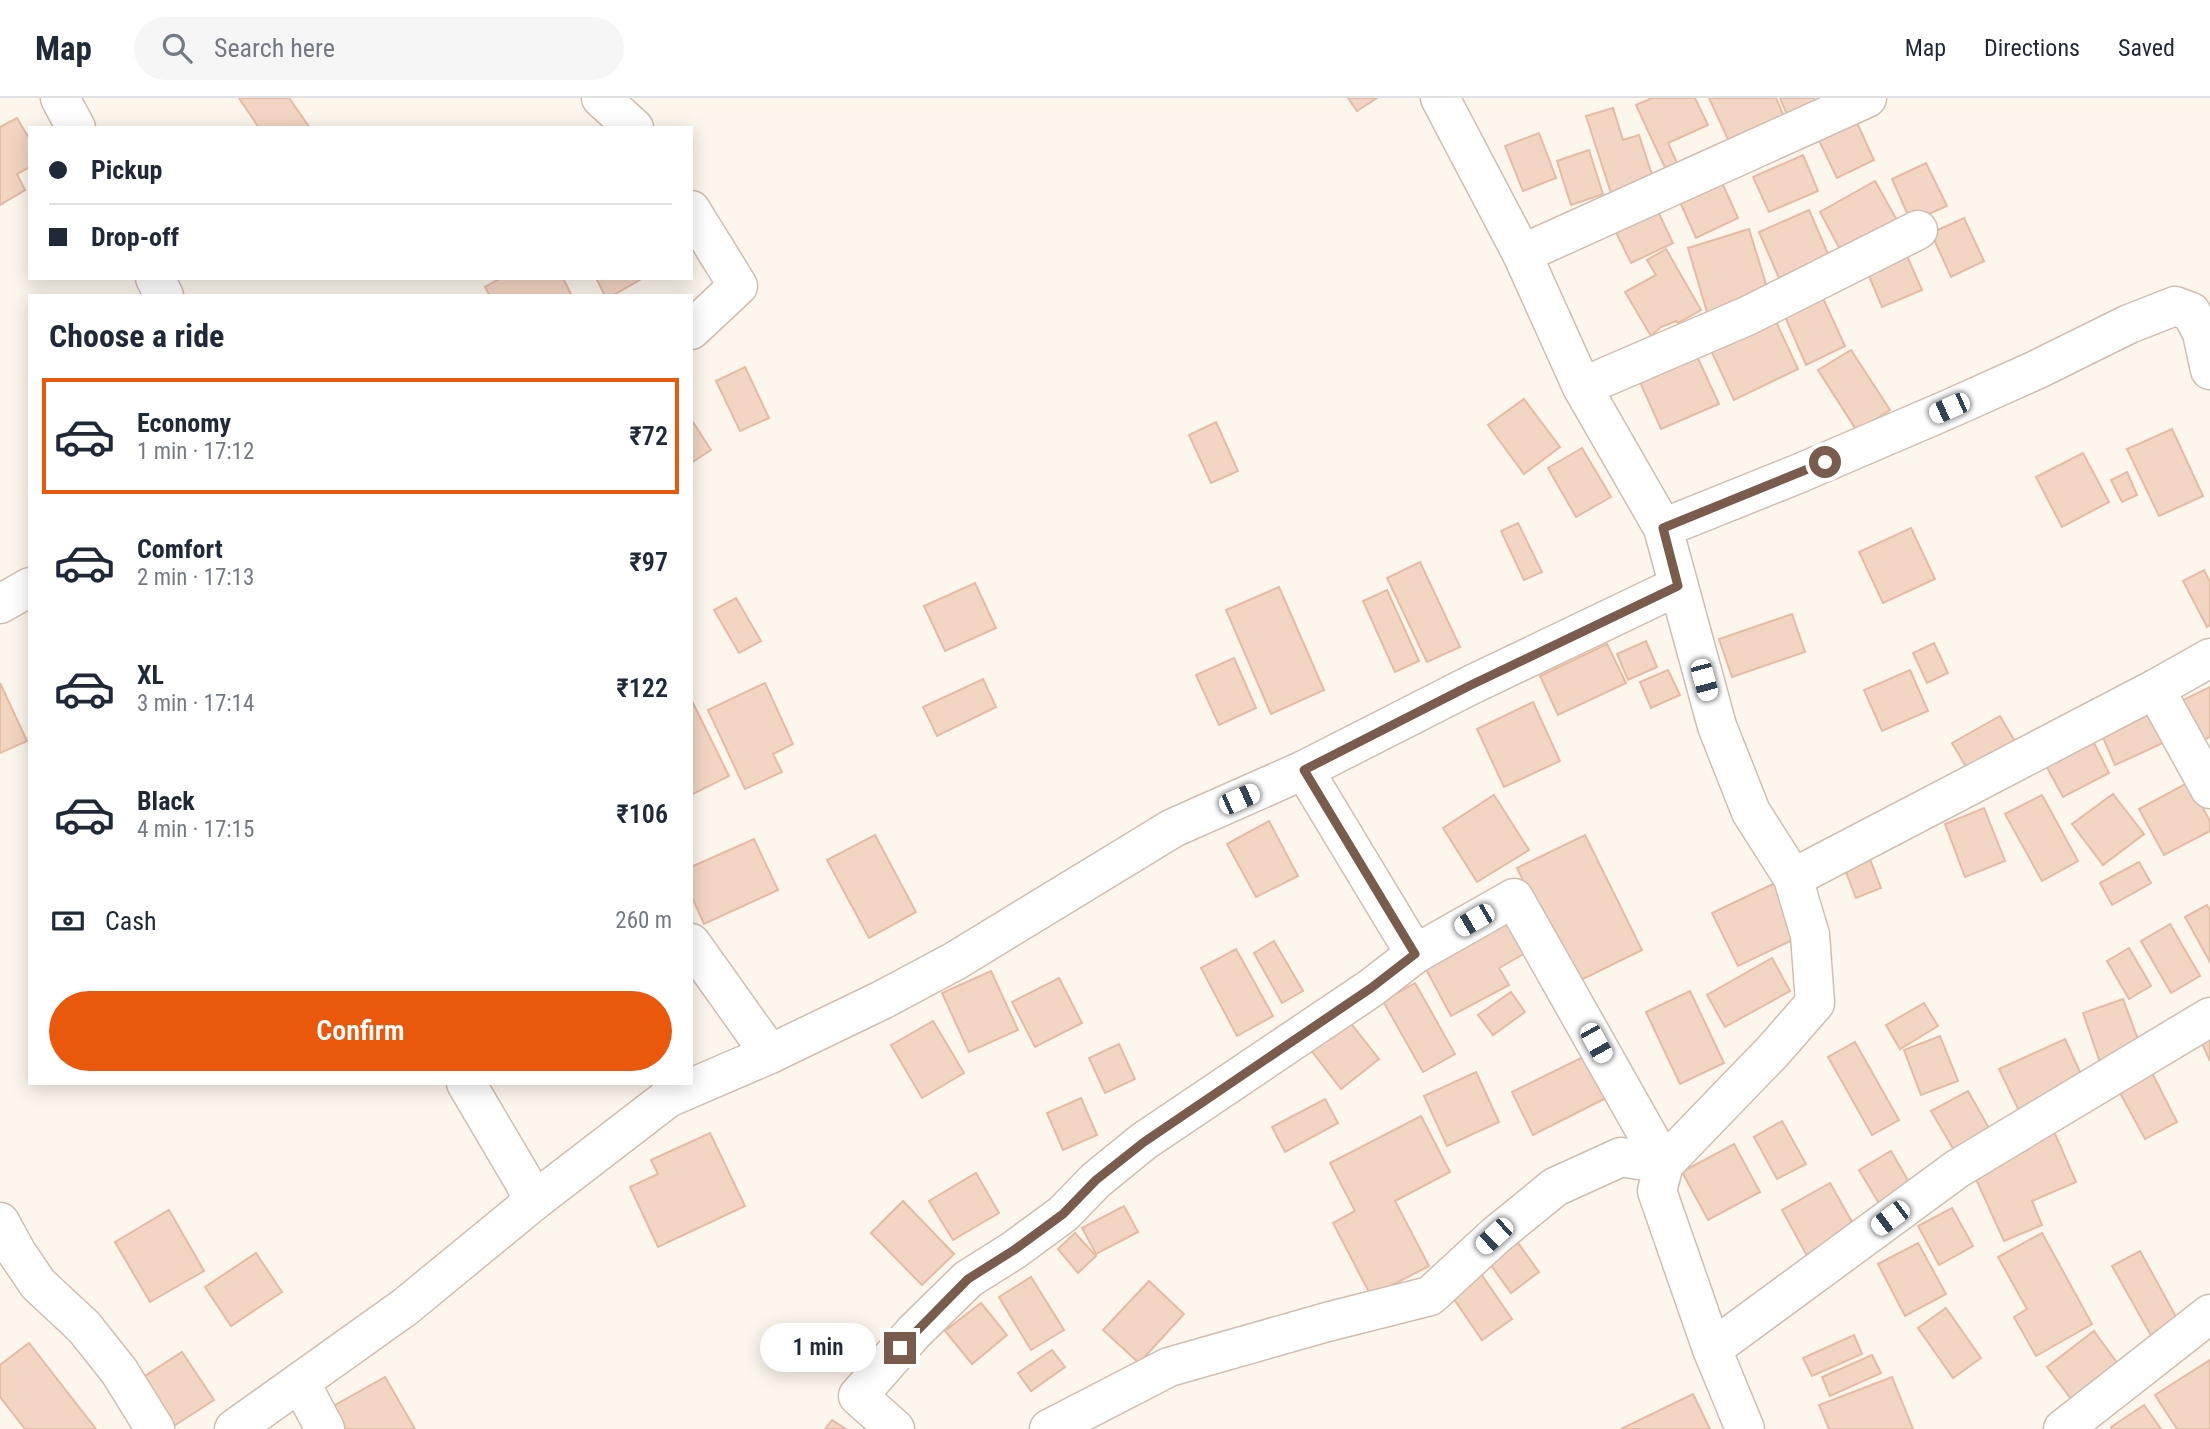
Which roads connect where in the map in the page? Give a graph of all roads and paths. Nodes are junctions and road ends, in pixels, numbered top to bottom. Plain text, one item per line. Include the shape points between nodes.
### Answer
1 (60, 98) edge
2 (601, 98) edge
3 (1440, 98) edge
4 (1867, 98) edge
5 (75, 126) edge
6 (632, 126) edge
7 (693, 213) edge
8 (1919, 230) dead end
9 (1522, 254) junction
10 (693, 328) edge
11 (2210, 370) edge
12 (1582, 387) junction
13 (1663, 528) junction
14 (1678, 586) junction
15 (28, 588) edge
16 (0, 604) edge
17 (2210, 658) edge
18 (2155, 689) junction
19 (1304, 770) junction
20 (2210, 789) edge
21 (1793, 877) junction
22 (693, 946) edge
23 (1415, 954) junction
24 (2210, 1017) edge
25 (770, 1054) junction
26 (467, 1085) edge
27 (1664, 1164) junction
28 (534, 1201) junction
29 (0, 1222) edge
30 (2210, 1314) edge
31 (1712, 1349) junction
32 (300, 1382) junction
33 (155, 1429) edge
34 (234, 1429) edge
35 (325, 1429) edge
36 (895, 1429) edge
37 (1049, 1429) edge
38 (1745, 1429) edge
39 (2063, 1429) edge

1 - 5 street
2 - 6 street
3 - 9 street
4 - 9 street
7 - 10 street via 738,286
8 - 12 street via 1747,316
9 - 12 street
11 - 13 street via 2202,334 2191,312 2175,306 1800,473
12 - 13 street
13 - 14 street
14 - 19 street
14 - 21 street via 1717,726 1751,811
15 - 16 street
17 - 18 street
18 - 20 street
18 - 21 street
19 - 23 street
19 - 25 street via 1173,828 955,961
21 - 27 street via 1810,934 1815,1003
22 - 25 street
23 - 27 street via 1514,898
23 - 36 street via 1144,1142 1063,1214 968,1279 858,1396
24 - 31 street via 1957,1169
25 - 28 street via 668,1098
26 - 28 street
27 - 31 street via 1657,1191
27 - 37 street via 1621,1157 1555,1187 1430,1296 1169,1367
28 - 32 street via 405,1307
29 - 33 street via 38,1284 84,1327 119,1371
30 - 39 street
31 - 38 street
32 - 34 street
32 - 35 street

